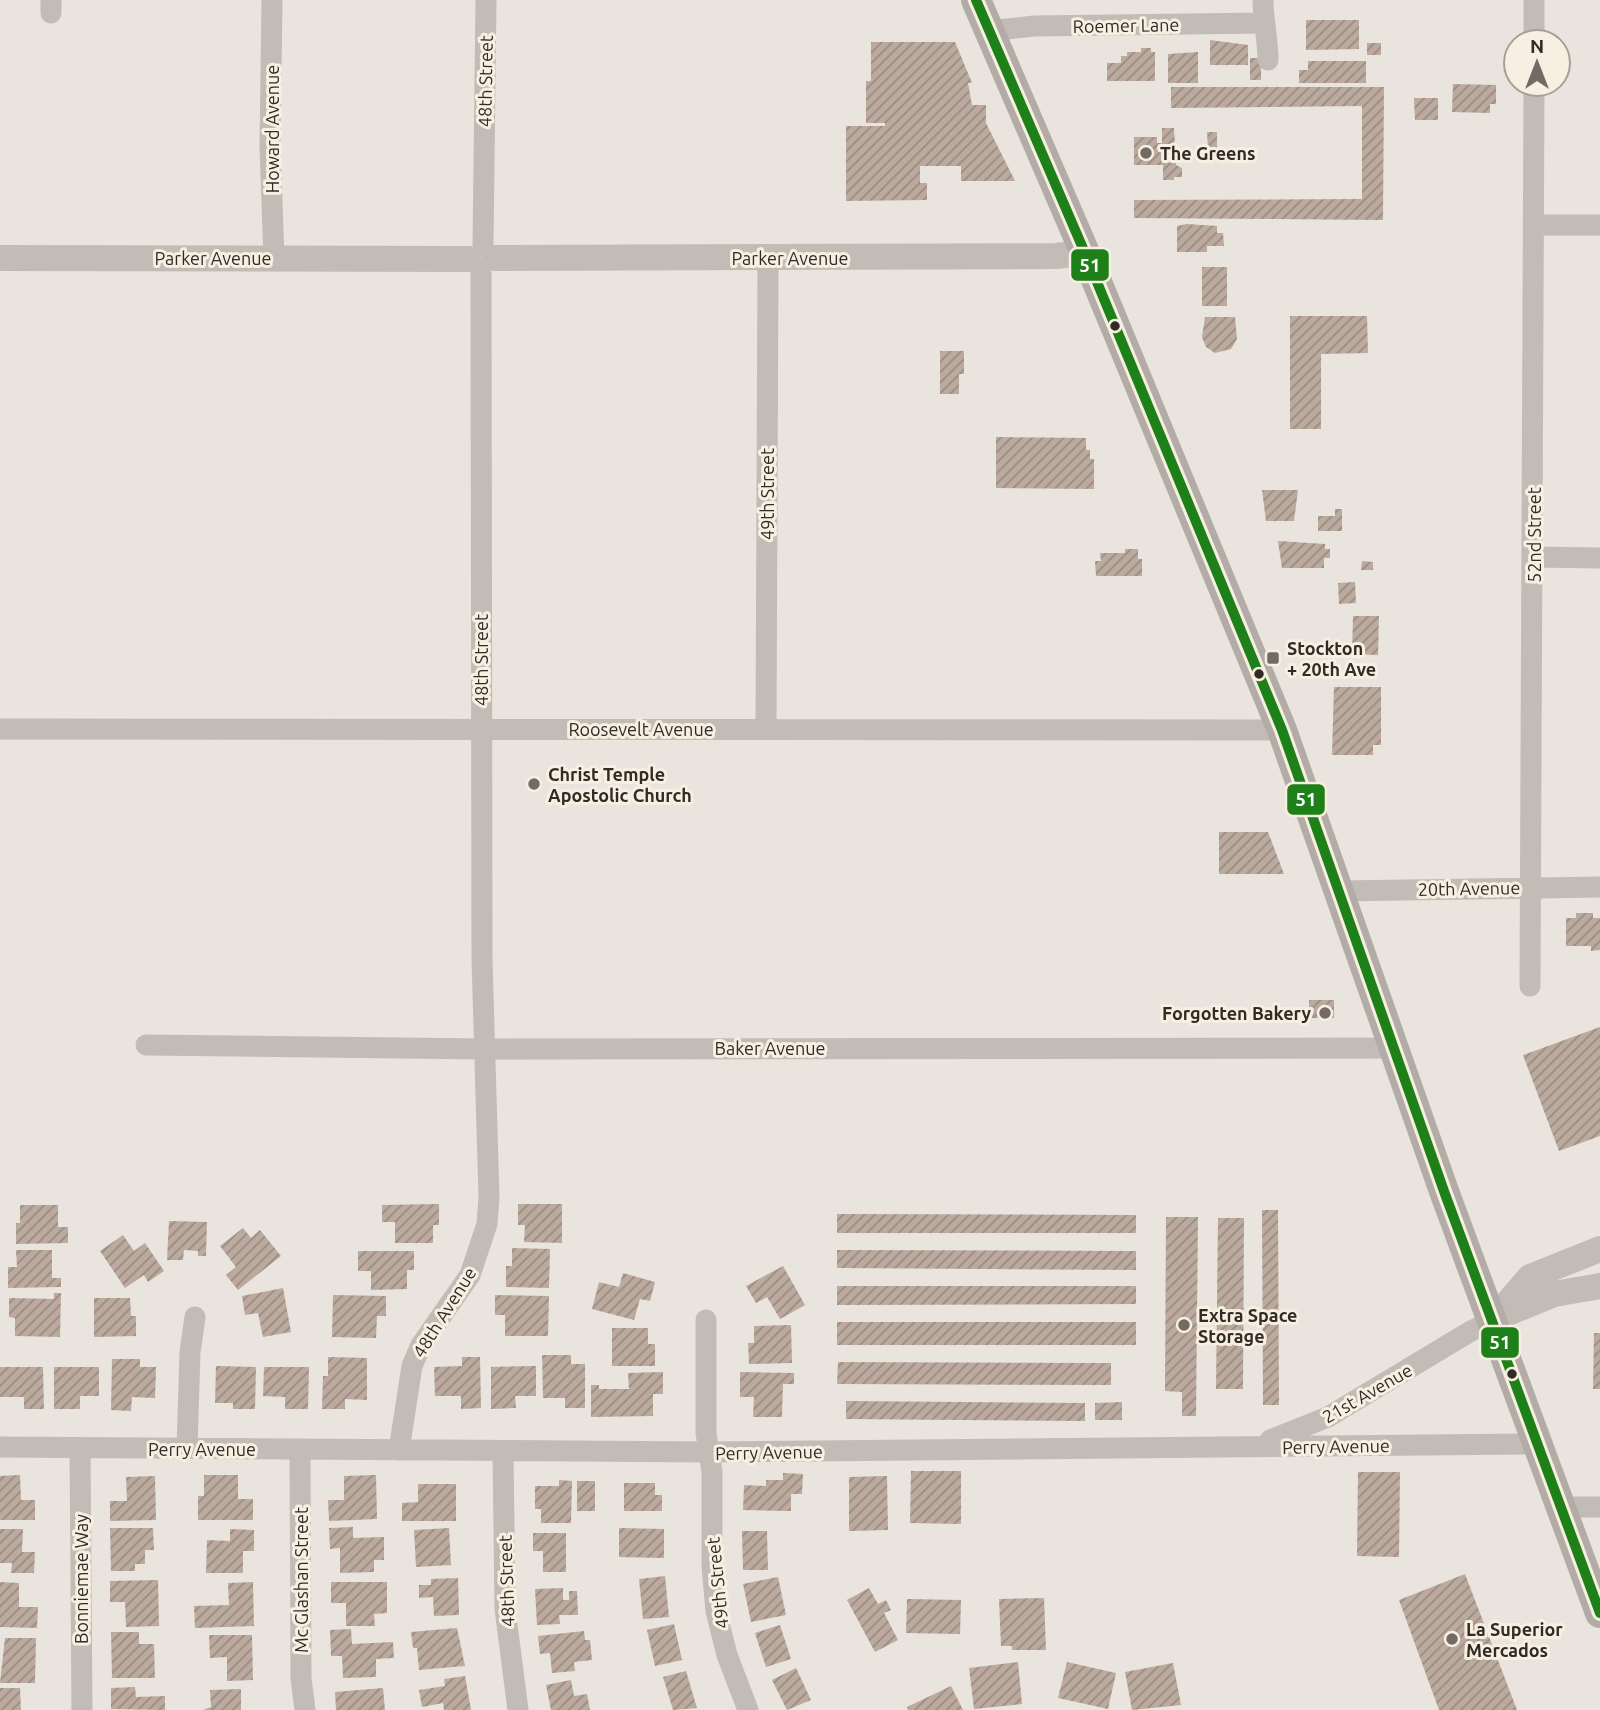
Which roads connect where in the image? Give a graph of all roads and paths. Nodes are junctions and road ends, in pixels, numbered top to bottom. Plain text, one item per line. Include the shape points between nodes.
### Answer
1 (272, 0) edge
2 (486, 0) edge
3 (976, 0) edge
4 (1263, 0) edge
5 (1534, 0) edge
6 (1263, 23) junction
7 (1534, 28) edge
8 (988, 31) junction
9 (1268, 60) dead end
10 (1534, 98) edge
11 (1535, 225) junction
12 (1600, 225) edge
13 (1085, 253) junction
14 (0, 258) edge
15 (274, 258) junction
16 (482, 258) junction
17 (768, 258) junction
18 (1534, 558) junction
19 (1600, 558) edge
20 (0, 729) edge
21 (482, 729) junction
22 (766, 729) junction
23 (1282, 730) junction
24 (1531, 887) junction
25 (1600, 887) edge
26 (1339, 891) junction
27 (1530, 986) dead end
28 (146, 1045) dead end
29 (1394, 1048) junction
30 (485, 1049) junction
31 (1600, 1249) edge
32 (1600, 1286) edge
33 (195, 1317) dead end
34 (706, 1320) dead end
35 (1492, 1321) junction
36 (1538, 1444) junction
37 (0, 1447) edge
38 (1234, 1447) junction
39 (80, 1448) junction
40 (187, 1448) junction
41 (300, 1449) junction
42 (399, 1450) junction
43 (503, 1451) junction
44 (709, 1452) junction
45 (1561, 1507) junction
46 (1600, 1507) edge
47 (1600, 1613) edge
48 (82, 1710) edge
49 (304, 1710) edge
50 (518, 1710) edge
51 (748, 1710) edge

1 - 15 street, Howard Avenue
2 - 16 street, 48th Street
3 - 8 main road
4 - 6 street
5 - 7 street
6 - 8 street, Roemer Lane via 1034,26
6 - 9 street via 1268,30
8 - 13 main road
10 - 11 street, 52nd Street
11 - 12 street
11 - 18 street, 52nd Street
13 - 17 street, Parker Avenue
13 - 23 main road
14 - 15 street, Parker Avenue
15 - 16 street, Parker Avenue
16 - 17 street, Parker Avenue
16 - 21 street, 48th Street
17 - 22 street, 49th Street
18 - 19 street
18 - 24 street, 52nd Street
20 - 21 street, Roosevelt Avenue
21 - 22 street, Roosevelt Avenue
21 - 30 street, 48th Street
22 - 23 street, Roosevelt Avenue
23 - 26 main road
24 - 25 street, 20th Avenue
24 - 26 street, 20th Avenue
24 - 27 street, 52nd Street
26 - 29 main road
28 - 30 street, Baker Avenue
29 - 30 street, Baker Avenue
29 - 35 main road
30 - 42 street, 48th Avenue via 487,1224 470,1275 421,1345 412,1366
31 - 35 street, 21st Avenue via 1530,1277
32 - 35 street, 21st Avenue via 1554,1294
33 - 40 street
34 - 44 street, 49th Street
35 - 36 main road
35 - 38 street, 21st Avenue via 1328,1417 1282,1437
36 - 38 street, Perry Avenue
36 - 45 main road
37 - 39 street, Perry Avenue
38 - 44 street, Perry Avenue
39 - 40 street, Perry Avenue
39 - 48 street, Bonniemae Way
40 - 41 street, Perry Avenue
41 - 42 street, Perry Avenue
41 - 49 street, Mc Glashan Street
42 - 43 street, Perry Avenue
43 - 44 street, Perry Avenue
43 - 50 street, 48th Street via 505,1609
44 - 51 street, 49th Street via 716,1611
45 - 46 street
45 - 47 main road

